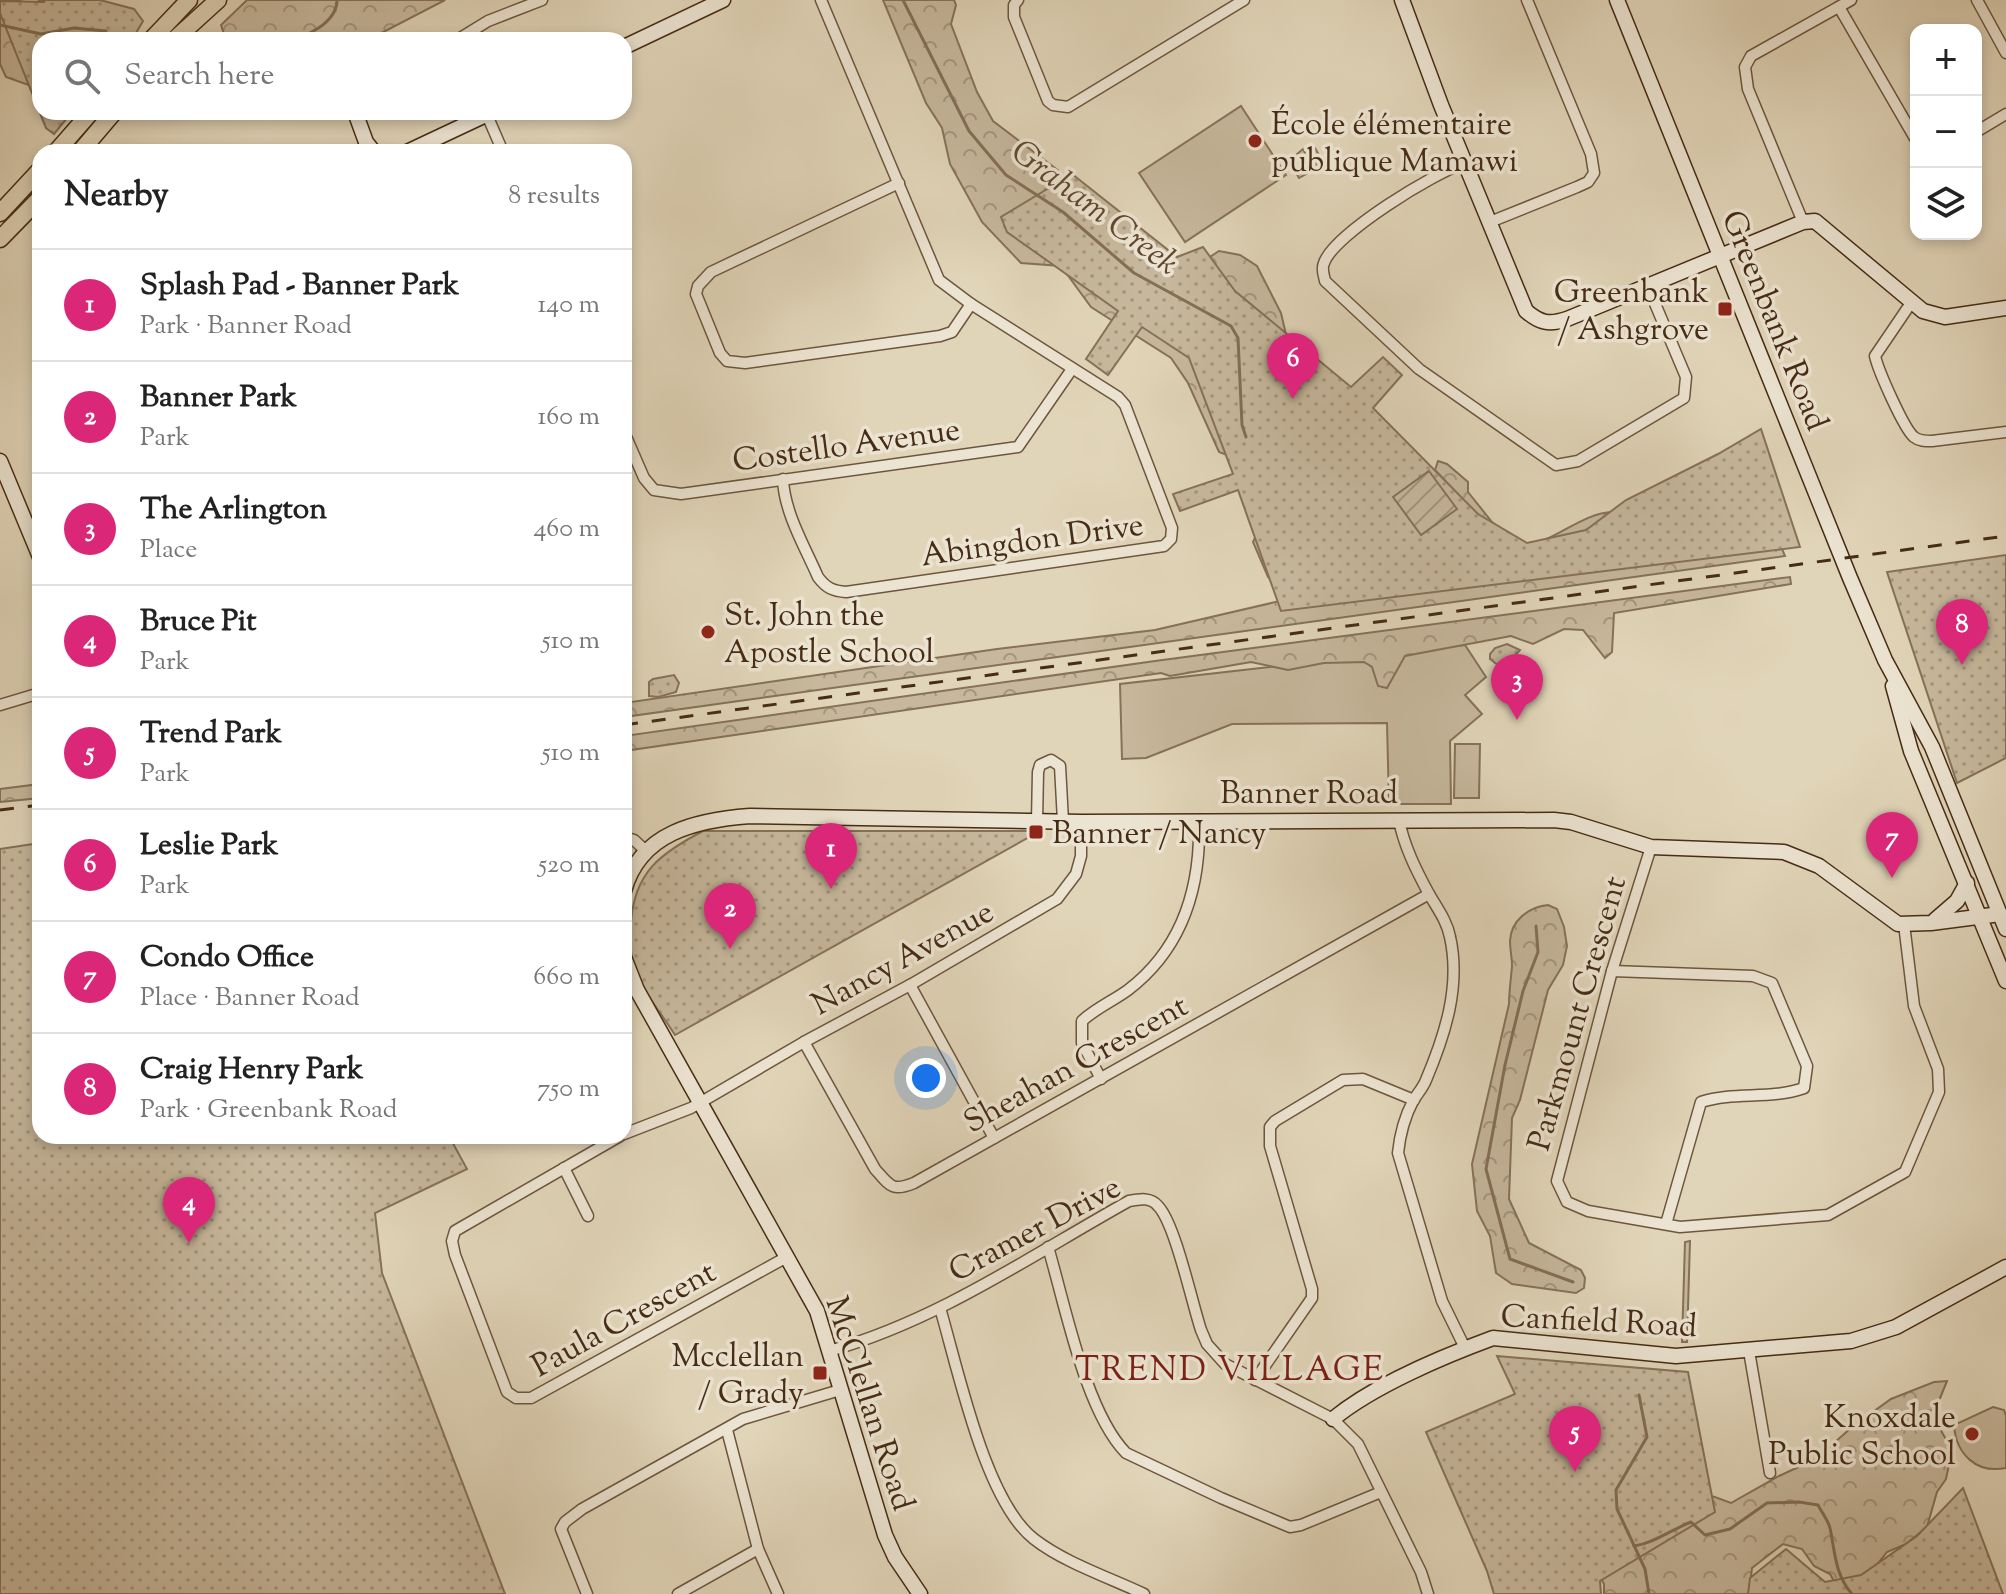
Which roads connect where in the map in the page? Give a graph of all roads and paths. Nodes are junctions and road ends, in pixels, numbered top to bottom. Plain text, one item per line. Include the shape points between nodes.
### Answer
1 (189, 0) edge
2 (218, 0) edge
3 (542, 0) edge
4 (723, 0) edge
5 (821, 0) edge
6 (1018, 0) edge
7 (1244, 0) edge
8 (1402, 0) edge
9 (1527, 0) edge
10 (1617, 0) edge
11 (1851, 0) edge
12 (1977, 0) edge
13 (1839, 7) junction
14 (177, 32) edge
15 (180, 32) edge
16 (470, 32) edge
17 (632, 43) edge
18 (2006, 53) edge
19 (2006, 114) edge
20 (84, 120) edge
21 (107, 120) edge
22 (358, 120) edge
23 (477, 120) edge
24 (492, 120) edge
25 (1982, 128) edge
26 (1910, 130) edge
27 (63, 144) edge
28 (87, 144) edge
29 (368, 144) edge
30 (424, 144) edge
31 (500, 144) edge
32 (1465, 163) junction
33 (32, 179) edge
34 (899, 183) junction
35 (32, 206) edge
36 (0, 213) edge
37 (1490, 222) junction
38 (1803, 222) junction
39 (0, 239) edge
40 (1721, 257) junction
41 (1648, 287) junction
42 (1911, 303) junction
43 (971, 304) junction
44 (2006, 308) edge
45 (1072, 369) junction
46 (2006, 432) edge
47 (632, 450) edge
48 (0, 461) edge
49 (783, 479) junction
50 (32, 538) edge
51 (1885, 660) junction
52 (32, 695) edge
53 (0, 705) edge
54 (1199, 820) junction
55 (1399, 820) junction
56 (1037, 821) junction
57 (1063, 821) junction
58 (1081, 822) junction
59 (632, 839) edge
60 (1651, 847) junction
61 (647, 852) junction
62 (632, 874) edge
63 (1967, 883) junction
64 (1429, 894) junction
65 (2000, 914) junction
66 (1979, 916) junction
67 (1931, 923) junction
68 (1904, 924) junction
69 (2006, 929) edge
70 (1612, 971) junction
71 (2006, 981) edge
72 (910, 985) junction
73 (632, 996) edge
74 (804, 1042) junction
75 (1101, 1079) junction
76 (1414, 1100) junction
77 (700, 1102) junction
78 (632, 1131) edge
79 (994, 1138) junction
80 (606, 1144) edge
81 (564, 1168) junction
82 (588, 1216) dead end
83 (1666, 1224) junction
84 (1048, 1247) junction
85 (785, 1258) junction
86 (2006, 1267) edge
87 (940, 1308) junction
88 (1465, 1348) junction
89 (829, 1351) junction
90 (1749, 1351) junction
91 (1255, 1380) junction
92 (840, 1390) junction
93 (1333, 1419) junction
94 (727, 1430) junction
95 (1770, 1473) dead end
96 (1381, 1492) junction
97 (758, 1549) junction
98 (587, 1594) edge
99 (678, 1594) edge
100 (778, 1594) edge
101 (920, 1594) edge
102 (1144, 1594) edge
103 (1428, 1594) edge

1 - 14 main road
2 - 15 main road
3 - 16 street
4 - 17 street
5 - 34 street, Abingdon Drive
6 - 7 street via 1014,17 1048,101 1068,107
8 - 32 street
9 - 37 street via 1591,154 1594,173 1588,182
10 - 40 street, Greenbank Road
11 - 13 street
12 - 18 street
13 - 26 street
13 - 38 street via 1751,56 1745,67 1748,89
19 - 25 street
20 - 27 main road
21 - 28 main road
22 - 29 street
23 - 30 street
24 - 31 street
32 - 37 street
32 - 41 street via 1363,221 1324,261 1325,281 1419,369 1556,465 1578,461 1684,398 1686,377
33 - 36 main road
34 - 43 street, Abingdon Drive via 939,280
34 - 43 street via 711,272 696,294 720,353 727,361 745,363 940,336 952,332
35 - 39 main road
37 - 41 street via 1526,311 1545,324
38 - 40 street
38 - 42 street via 1823,226
40 - 41 street
40 - 51 street, Greenbank Road
42 - 44 street via 1945,317
42 - 46 street via 1875,356 1911,435 1932,441
43 - 45 street, Abingdon Drive
45 - 49 street, Costello Avenue via 1018,447
45 - 49 street, Abingdon Drive via 1125,405 1172,528 1164,546 835,591 818,577 783,492
47 - 49 street, Costello Avenue via 657,493
48 - 50 street
51 - 63 street, Greenbank Road via 1911,751
51 - 65 street, Greenbank Road via 1932,747
52 - 53 street
54 - 55 street, Banner Road
54 - 58 street, Banner Road
54 - 75 street via 1192,899 1174,942 1144,977 1082,1021 1082,1043
55 - 60 street, Banner Road via 1554,820
55 - 64 street
56 - 57 street, Banner Road
56 - 57 street via 1038,772 1051,760 1062,773
56 - 61 street, Banner Road via 728,818 686,826
57 - 58 street, Banner Road
58 - 72 street, Nancy Avenue via 1076,874 1057,899
59 - 61 street
60 - 68 street, Banner Road via 1784,852 1849,887 1893,923
60 - 70 street, Parkmount Crescent
61 - 62 street, Banner Road
63 - 66 street, Greenbank Road
63 - 67 street via 1957,901
64 - 75 street, Sheahan Crescent
64 - 76 street via 1450,937 1454,991 1425,1084
65 - 66 street
65 - 69 street, Greenbank Road
66 - 67 street
66 - 71 street, Greenbank Road
67 - 68 street
68 - 83 street, Parkmount Crescent via 1914,1006 1938,1069 1939,1092 1905,1172 1828,1215
70 - 83 street, Parkmount Crescent via 1557,1181 1567,1202 1588,1211
70 - 83 street via 1753,976 1772,983 1807,1066 1804,1088 1783,1096 1722,1095 1701,1102
72 - 74 street, Nancy Avenue
72 - 79 street
73 - 77 street
74 - 77 street, Nancy Avenue
74 - 79 street, Sheahan Crescent via 889,1186 900,1189 914,1183
75 - 79 street, Sheahan Crescent
76 - 88 street via 1401,1128 1398,1153 1442,1301
76 - 91 street via 1363,1079 1343,1080 1270,1127 1270,1146 1312,1298
77 - 78 street, Paula Crescent
77 - 85 street, McClellan Road
80 - 81 street, Paula Crescent
81 - 82 street
81 - 85 street, Paula Crescent via 470,1221 455,1231 452,1241 501,1380 516,1398 531,1398
84 - 87 street, Cramer Drive
84 - 91 street, Cramer Drive via 1129,1201 1157,1203 1169,1224 1207,1344 1225,1364
84 - 96 street via 1091,1394 1126,1453 1290,1527
85 - 89 street, McClellan Road via 817,1311
86 - 90 street, Canfield Road via 1896,1327 1851,1341
87 - 89 street, Cramer Drive via 878,1337
87 - 102 street via 989,1474 1010,1511 1047,1548
88 - 90 street, Canfield Road via 1493,1338 1676,1356
88 - 93 street, Canfield Road via 1385,1386
89 - 92 street, McClellan Road
90 - 95 street
91 - 93 street, Cramer Drive
92 - 94 street via 743,1419
92 - 101 street, McClellan Road via 885,1535
93 - 96 street, Cramer Drive via 1358,1444
94 - 97 street
94 - 98 street via 565,1522 561,1529
96 - 103 street, Cramer Drive
97 - 99 street
97 - 100 street

